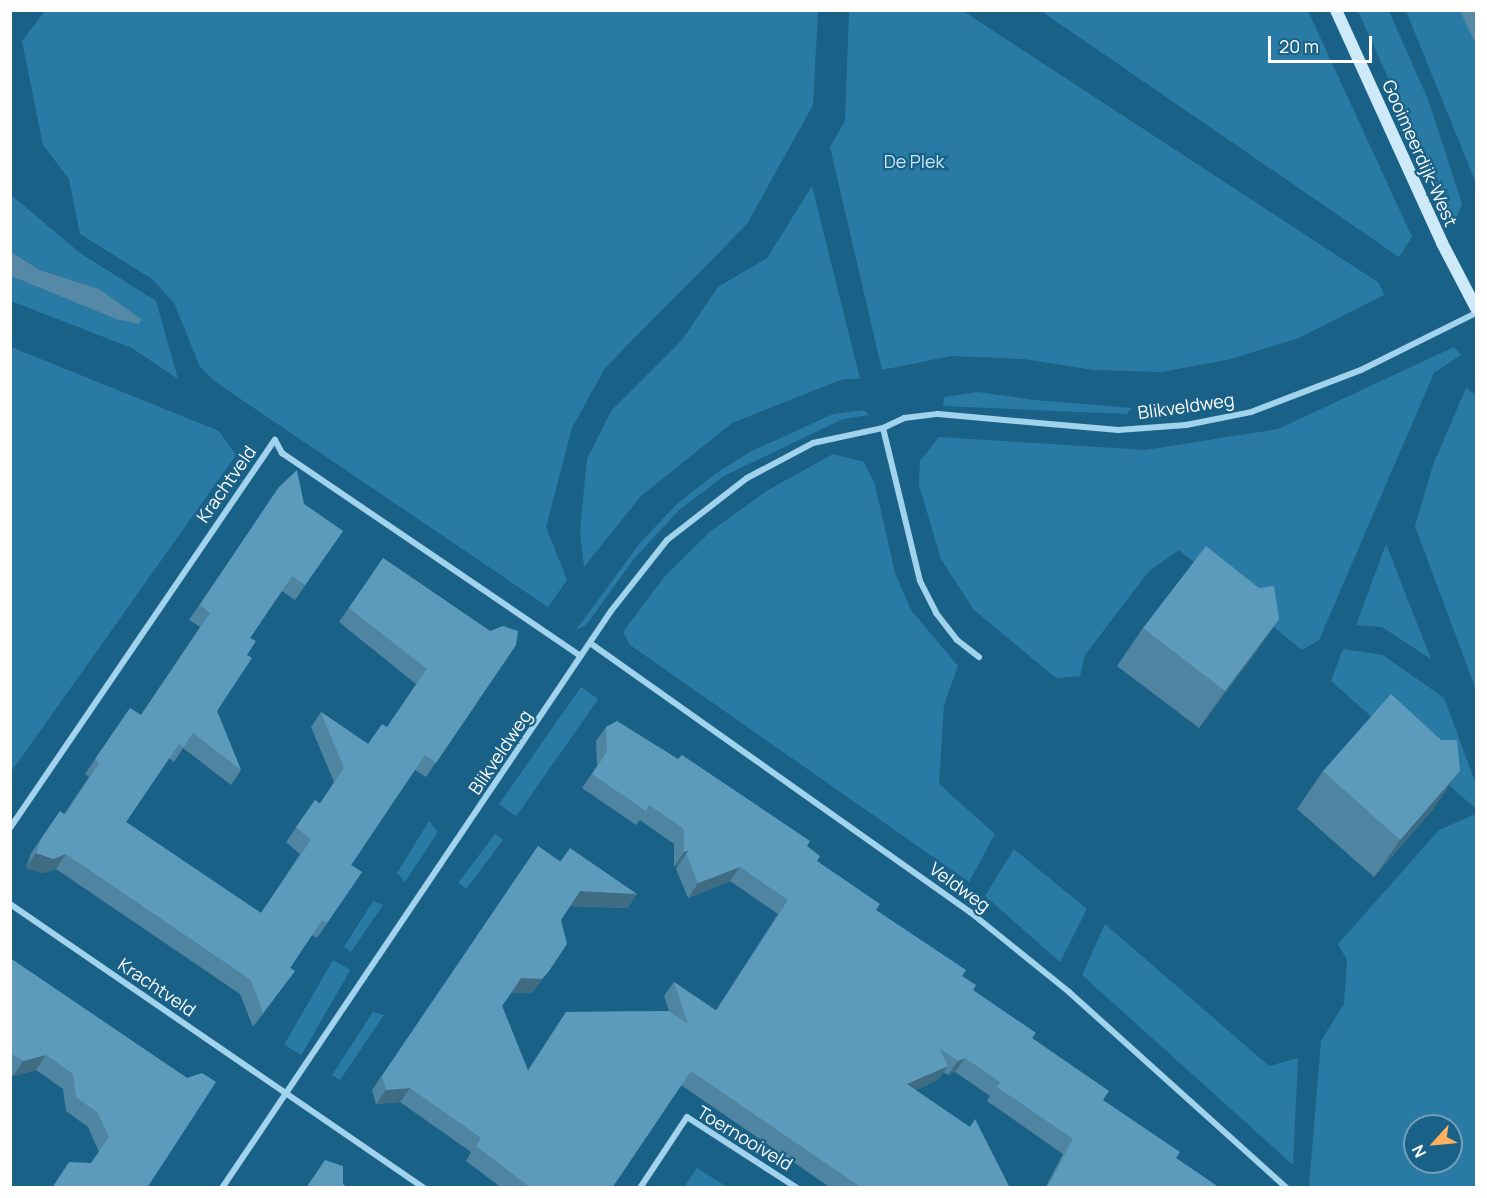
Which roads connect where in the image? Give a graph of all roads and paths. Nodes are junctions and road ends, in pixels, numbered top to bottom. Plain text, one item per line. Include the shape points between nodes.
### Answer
1 (1336, 10) edge
2 (1476, 308) edge
3 (1476, 313) edge
4 (883, 428) junction
5 (590, 643) junction
6 (581, 656) junction
7 (979, 657) dead end
8 (10, 828) edge
9 (10, 904) edge
10 (286, 1095) junction
11 (222, 1188) edge
12 (424, 1188) edge
13 (640, 1188) edge
14 (797, 1188) edge
15 (1287, 1188) edge

1 - 2 street, Gooimeerdijk-West via 1442,243
3 - 4 street, Blikveldweg via 1310,393 1251,412 1186,425 1118,430 938,414 904,418
4 - 5 street, Blikveldweg via 813,443 747,478 667,540
4 - 7 street via 920,581 936,613 957,640
5 - 6 street, Blikveldweg
5 - 15 street, Veldweg via 970,912 1069,992
6 - 8 street, Krachtveld via 282,453 275,440
6 - 10 street, Blikveldweg
9 - 10 street, Krachtveld
10 - 11 street, Blikveldweg
10 - 12 street
13 - 14 street, Toernooiveld via 687,1117

